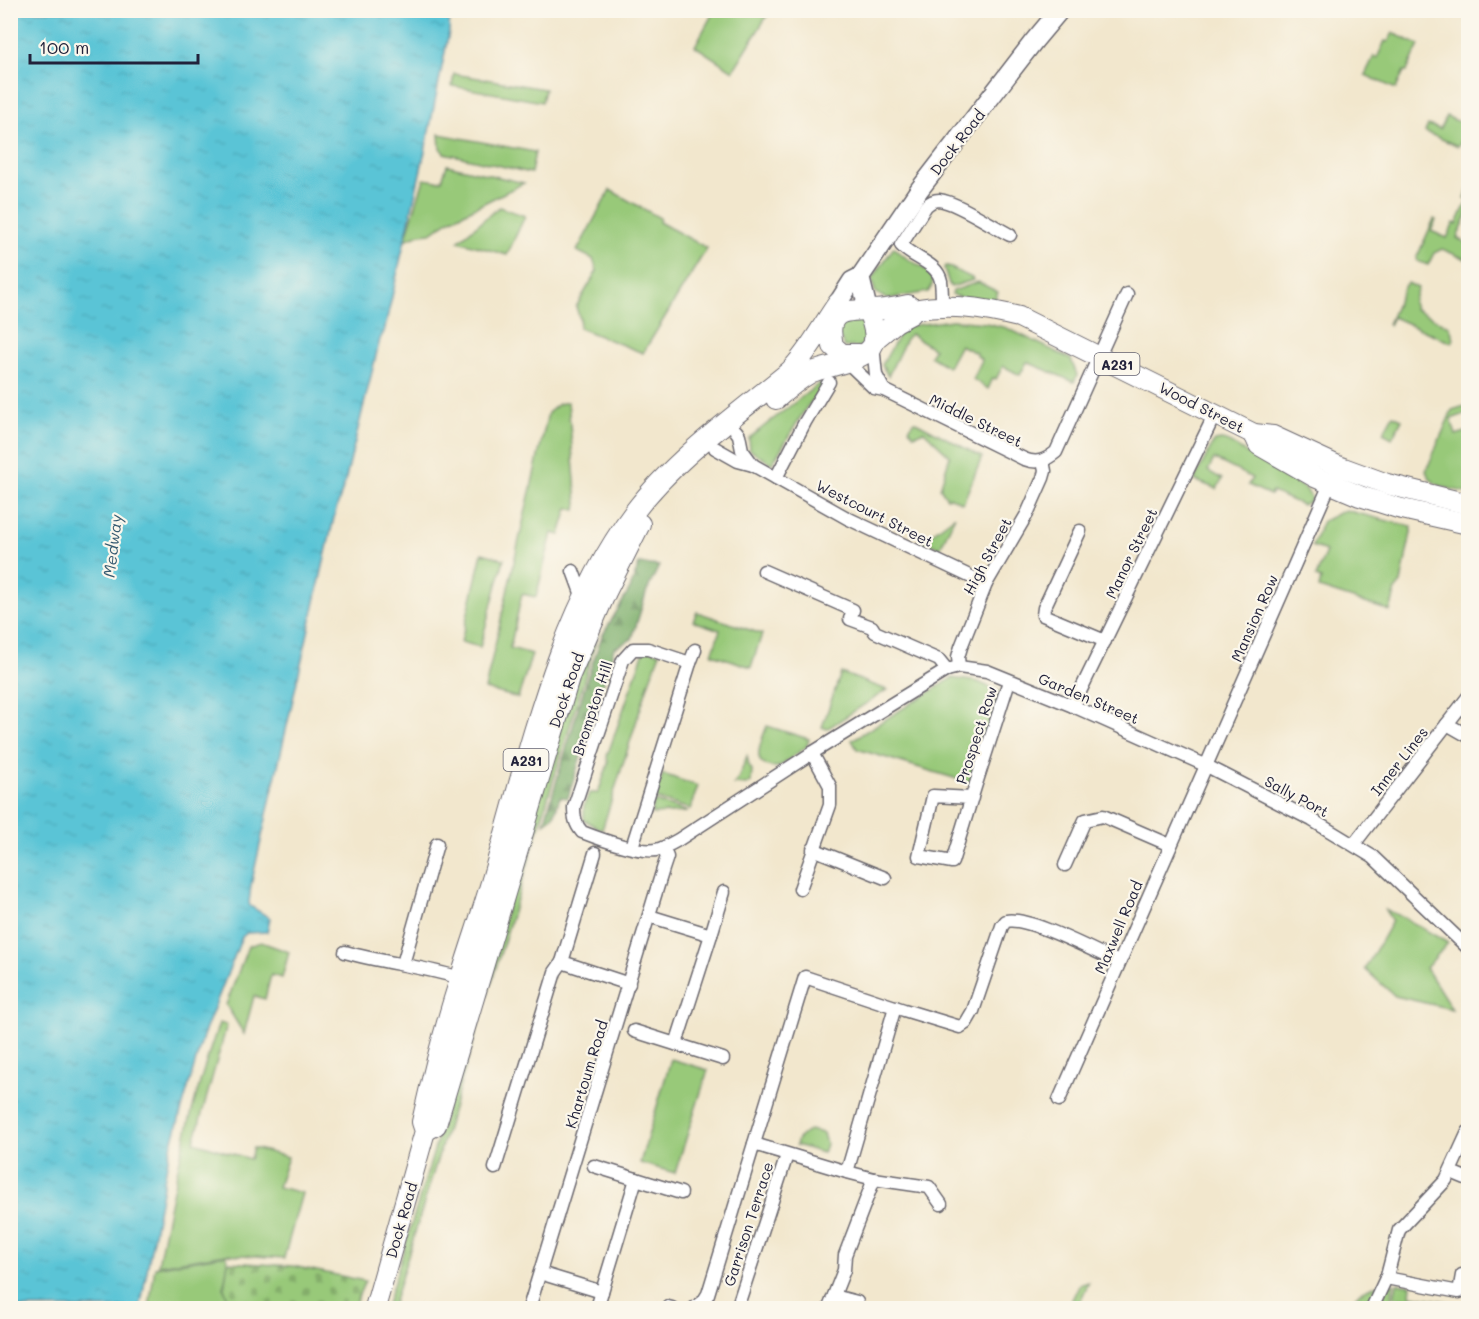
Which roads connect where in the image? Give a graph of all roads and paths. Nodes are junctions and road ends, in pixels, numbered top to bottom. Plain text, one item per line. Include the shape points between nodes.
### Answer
1 (1060, 10) edge
2 (1010, 235) dead end
3 (860, 277) junction
4 (1127, 294) dead end
5 (942, 306) junction
6 (868, 310) junction
7 (913, 310) junction
8 (831, 320) junction
9 (864, 350) junction
10 (1099, 355) junction
11 (829, 382) dead end
12 (884, 390) junction
13 (1215, 414) junction
14 (736, 430) junction
15 (715, 448) junction
16 (1043, 461) junction
17 (753, 465) junction
18 (1334, 475) junction
19 (776, 478) junction
20 (1403, 489) junction
21 (1468, 504) edge
22 (1398, 508) junction
23 (1468, 524) edge
24 (1080, 531) dead end
25 (764, 572) dead end
26 (986, 584) junction
27 (594, 597) junction
28 (1105, 641) junction
29 (695, 650) dead end
30 (690, 663) junction
31 (953, 669) junction
32 (1009, 681) junction
33 (1468, 697) edge
34 (1073, 706) junction
35 (1447, 724) junction
36 (1468, 736) edge
37 (812, 753) junction
38 (1206, 765) junction
39 (972, 798) junction
40 (437, 844) dead end
41 (1354, 844) junction
42 (1170, 845) junction
43 (632, 847) junction
44 (663, 848) junction
45 (813, 849) junction
46 (595, 854) dead end
47 (1065, 865) dead end
48 (885, 878) dead end
49 (800, 889) dead end
50 (724, 892) dead end
51 (650, 916) junction
52 (711, 935) junction
53 (1468, 948) edge
54 (345, 952) dead end
55 (562, 962) junction
56 (1119, 962) junction
57 (403, 964) junction
58 (469, 981) junction
59 (629, 984) junction
60 (895, 1007) junction
61 (634, 1031) dead end
62 (676, 1044) junction
63 (723, 1059) dead end
64 (1059, 1100) dead end
65 (1468, 1132) edge
66 (754, 1144) junction
67 (787, 1155) junction
68 (594, 1166) dead end
69 (495, 1168) dead end
70 (847, 1172) junction
71 (1450, 1172) junction
72 (636, 1179) junction
73 (874, 1179) junction
74 (1468, 1179) edge
75 (681, 1193) dead end
76 (941, 1204) dead end
77 (540, 1273) junction
78 (1462, 1275) dead end
79 (1386, 1278) junction
80 (602, 1292) junction
81 (834, 1296) junction
82 (739, 1302) dead end
83 (857, 1302) dead end
84 (375, 1308) edge
85 (529, 1308) edge
86 (597, 1308) edge
87 (694, 1308) edge
88 (829, 1308) edge
89 (1372, 1308) edge

1 - 3 street, Dock Road via 919,190
2 - 5 street via 950,203 930,201 901,245 936,270 941,280
3 - 6 street
3 - 8 street, Dock Road via 852,281
4 - 10 street
5 - 7 main road, Wood Street
5 - 10 main road, Wood Street / A231 via 979,308 1019,317
6 - 7 main road, Wood Street via 908,305
6 - 8 main road via 844,311
6 - 9 main road
7 - 9 main road, Wood Street
8 - 9 main road via 836,351 842,354
8 - 27 main road, Dock Road / A231 via 790,370 653,490 626,524
9 - 12 street
9 - 12 street, Middle Street via 874,388
9 - 14 main road, Dock Road / A231 via 805,376
10 - 13 main road, Wood Street / A231
10 - 16 street via 1056,452
11 - 19 street
12 - 16 street, Middle Street via 1024,459
13 - 18 main road, Wood Street / A231 via 1254,434 1259,445
13 - 28 street, Manor Street
14 - 15 main road, Dock Road / A231
14 - 17 street via 742,450
15 - 17 street, Westcourt Street
15 - 27 main road, Dock Road / A231 via 650,511
16 - 26 street, High Street via 1044,474 1027,514
17 - 19 street, Westcourt Street
18 - 20 main road, Wood Street / A231
18 - 22 main road, Wood Street / A231
18 - 38 street, Mansion Row
19 - 26 street, Westcourt Street via 847,518
20 - 21 main road, Wood Street / A231
20 - 22 main road
22 - 23 main road, Wood Street / A231
24 - 28 street via 1043,615
25 - 31 street via 853,610 850,620 872,627 875,632
26 - 31 street, High Street
27 - 58 main road, Dock Road / A231 via 567,636 542,710 495,872
28 - 34 street, Manor Street
29 - 30 street
30 - 43 street
30 - 43 street, Brompton Hill via 645,648 628,653 574,807 577,827 582,832
31 - 32 street, Garden Street via 987,671
31 - 37 street
32 - 34 street, Garden Street
32 - 39 street, Prospect Row
33 - 35 street, Inner Lines
34 - 38 street, Garden Street
35 - 36 street
35 - 41 street, Inner Lines
37 - 44 street
37 - 45 street via 830,786 830,805
38 - 41 street, Sally Port
38 - 42 street, Maxwell Road
39 - 39 street, Prospect Row via 933,796 919,856 952,862
40 - 57 street
41 - 53 street, Sally Port via 1373,857
42 - 47 street via 1103,816 1085,820
42 - 56 street, Maxwell Road
43 - 44 street, Brompton Hill
44 - 51 street, Khartoum Road via 666,860
45 - 48 street
45 - 49 street
46 - 55 street
50 - 52 street
51 - 52 street
51 - 59 street, Khartoum Road
52 - 62 street
54 - 57 street
55 - 59 street
55 - 69 street via 555,972
56 - 60 street via 1030,924 1008,921 1002,926 966,1023 960,1027
56 - 64 street, Maxwell Road
57 - 58 street
58 - 84 main road, Dock Road / A231 via 449,1050 436,1125 425,1131
59 - 77 street, Khartoum Road
60 - 66 street via 805,977
60 - 70 street
61 - 62 street
62 - 63 street
65 - 71 street
66 - 67 street
66 - 87 street via 708,1294
67 - 70 street
67 - 82 street, Garrison Terrace
68 - 72 street
70 - 73 street
71 - 74 street
71 - 79 street via 1400,1228
72 - 75 street
72 - 80 street
73 - 76 street via 929,1187
73 - 81 street
77 - 80 street
77 - 85 street, Khartoum Road
78 - 79 street via 1458,1297
79 - 89 street
80 - 86 street
81 - 83 street
81 - 88 street

